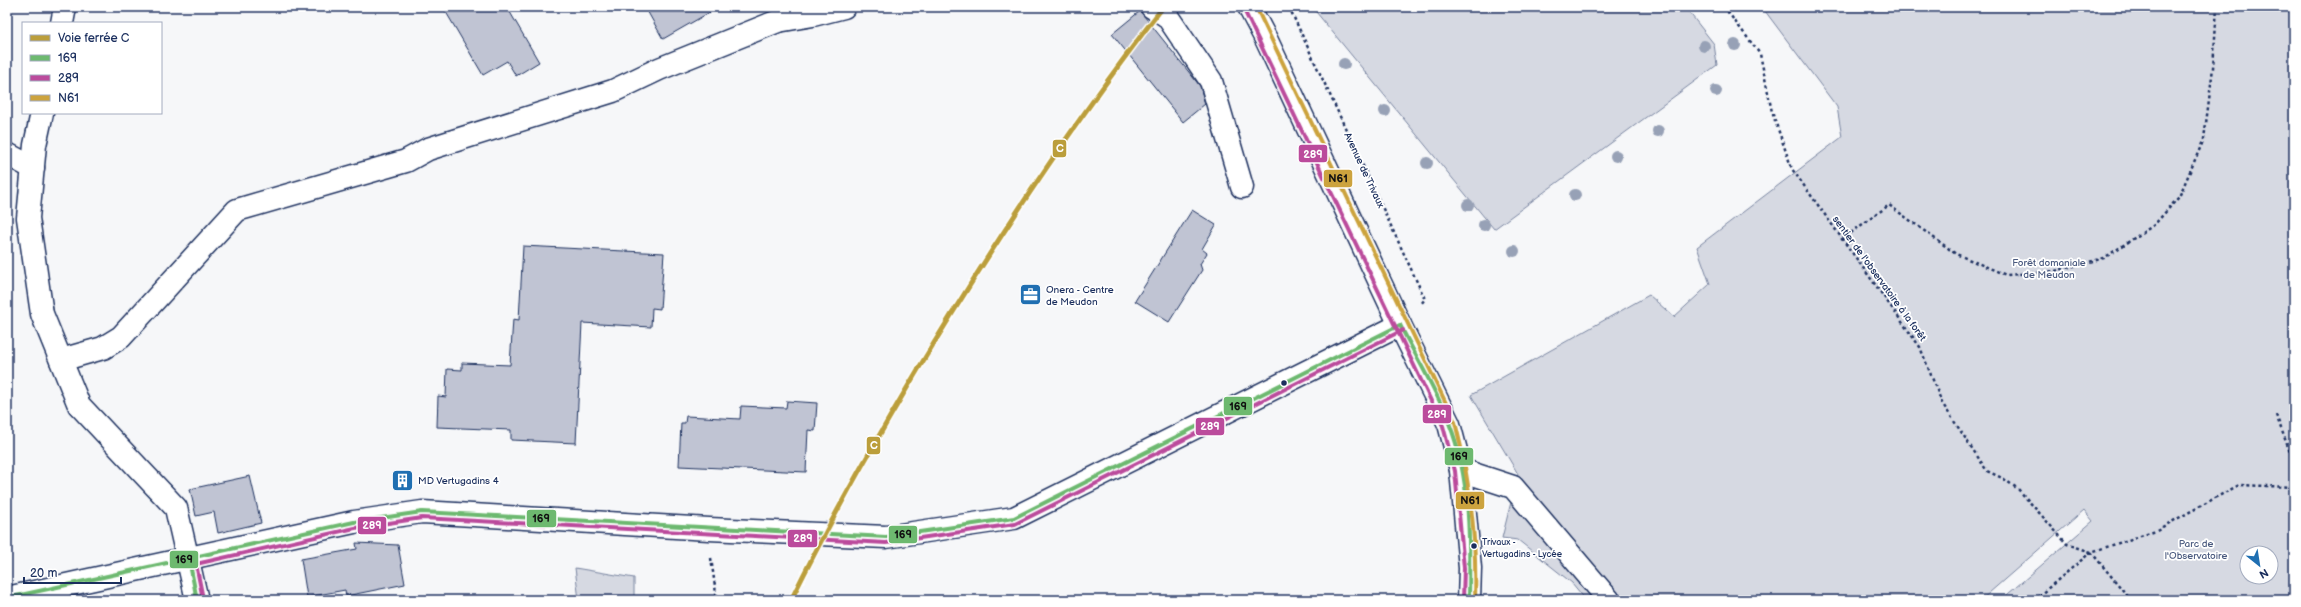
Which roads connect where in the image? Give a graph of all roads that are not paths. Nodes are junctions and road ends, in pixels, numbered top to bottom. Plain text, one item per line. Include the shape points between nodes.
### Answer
1 (66, 7) edge
2 (844, 7) edge
3 (1152, 7) edge
4 (1249, 7) edge
5 (62, 22) edge
6 (42, 114) edge
7 (7, 154) edge
8 (33, 168) junction
9 (1242, 187) dead end
10 (1400, 325) junction
11 (61, 360) junction
12 (1461, 470) junction
13 (189, 559) junction
14 (7, 598) edge
15 (197, 600) edge
16 (1469, 600) edge
17 (1609, 600) edge

1 - 5 street
2 - 11 street via 778,21 659,69 612,91 428,149 406,160 354,177 237,210 122,337 103,348
3 - 9 street via 1167,16 1211,81
4 - 10 street
6 - 8 street
7 - 8 street
8 - 11 street via 28,218 42,314
10 - 12 street via 1449,424
10 - 13 street via 1014,518 886,537 422,512 354,522
11 - 13 street via 80,405 176,508
12 - 16 street via 1470,568
12 - 17 street via 1513,487
13 - 14 street
13 - 15 street

